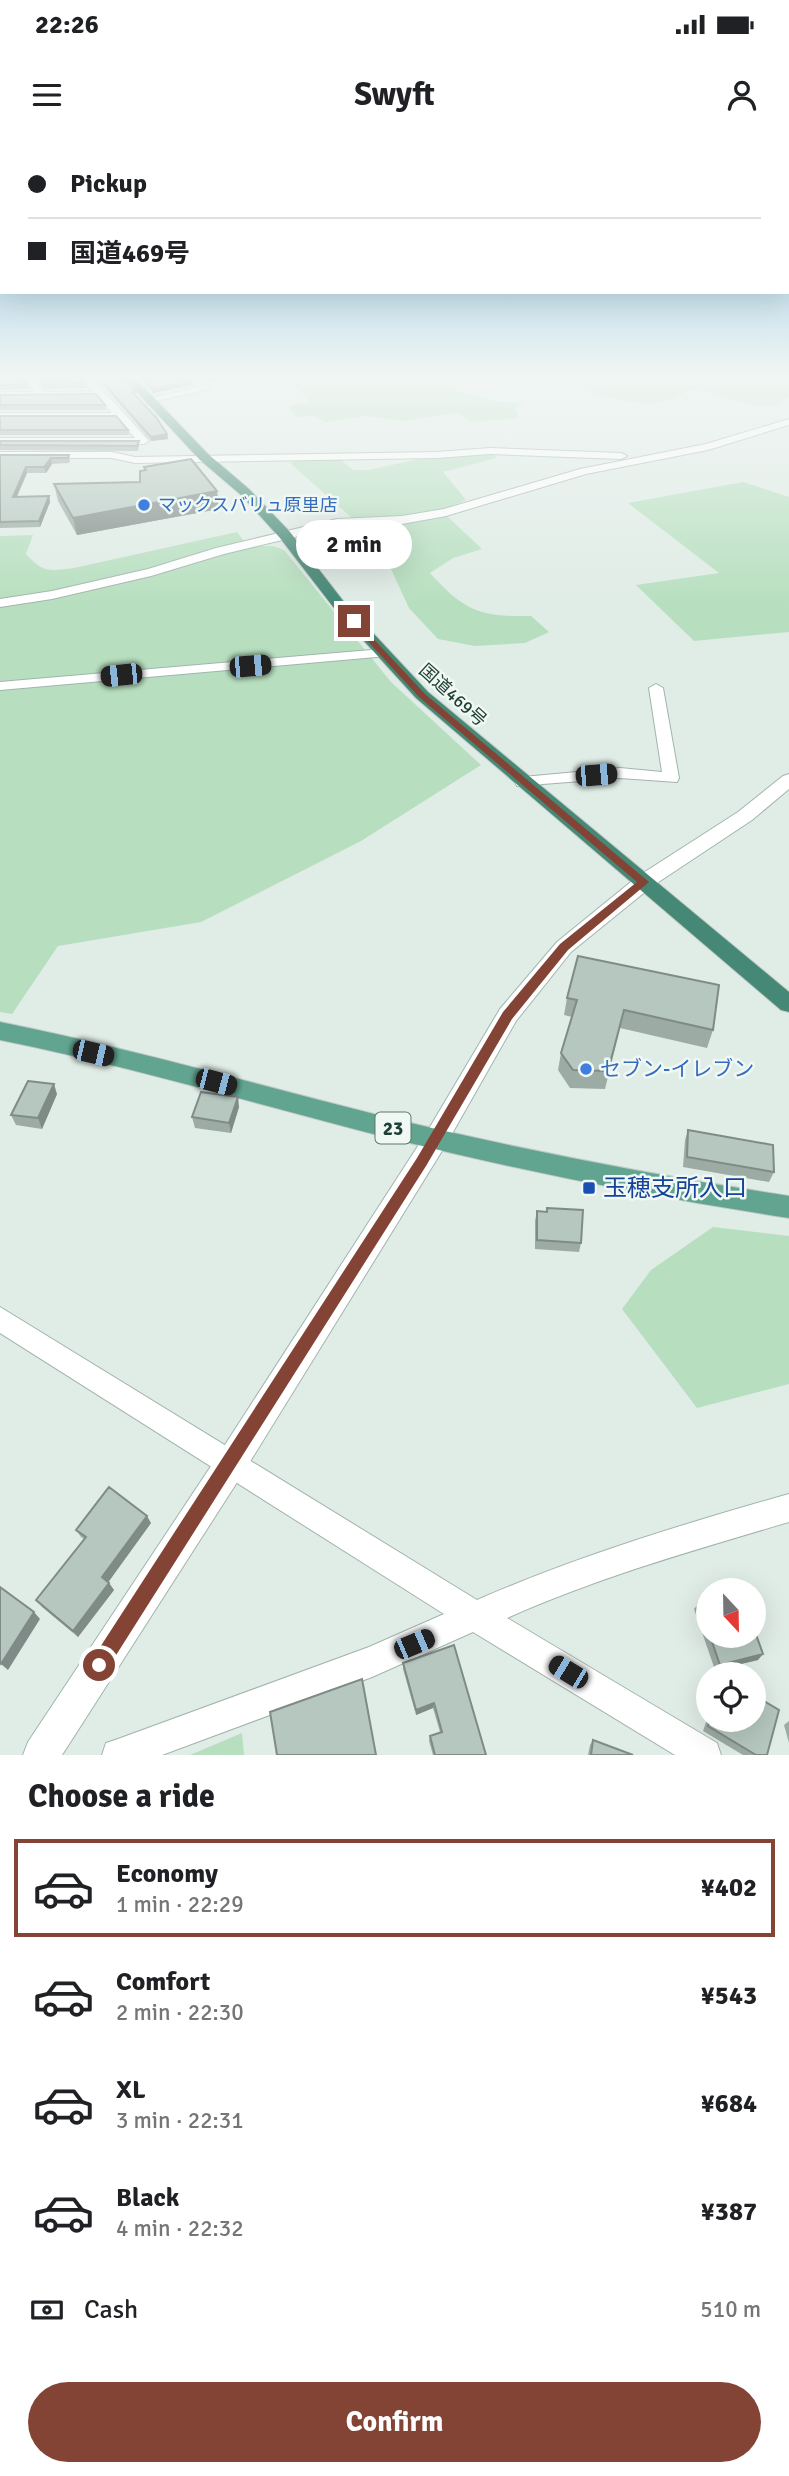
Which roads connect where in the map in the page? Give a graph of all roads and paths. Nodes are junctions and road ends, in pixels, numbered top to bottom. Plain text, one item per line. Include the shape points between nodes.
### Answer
1 (200, 452) edge
2 (472, 452) edge
3 (526, 452) edge
4 (676, 452) edge
5 (0, 455) edge
6 (204, 457) junction
7 (648, 457) junction
8 (285, 535) junction
9 (0, 603) edge
10 (383, 653) junction
11 (0, 686) edge
12 (656, 688) dead end
13 (789, 780) edge
14 (523, 782) junction
15 (644, 882) junction
16 (789, 1004) edge
17 (0, 1031) edge
18 (436, 1139) junction
19 (789, 1207) edge
20 (0, 1319) edge
21 (232, 1462) junction
22 (789, 1508) edge
23 (477, 1617) junction
24 (41, 1755) edge
25 (118, 1755) edge
26 (705, 1755) edge

1 - 6 highway, 国道469号
2 - 6 street
3 - 7 street
4 - 7 street
5 - 6 street via 112,455 135,460
6 - 8 highway, 国道469号
7 - 8 street via 446,512 402,520 337,523
8 - 9 street via 151,572
8 - 10 highway, 国道469号
10 - 11 street
10 - 14 highway, 国道469号 via 422,695
12 - 14 street via 671,778 620,773
13 - 15 street via 745,816
14 - 15 highway, 国道469号
15 - 16 highway, 国道469号
15 - 18 street via 564,947 508,1016
17 - 18 main road, 23
18 - 19 main road, 23
18 - 21 street
20 - 21 street
21 - 23 street
21 - 24 street
22 - 23 street via 539,1588
23 - 25 street
23 - 26 street

